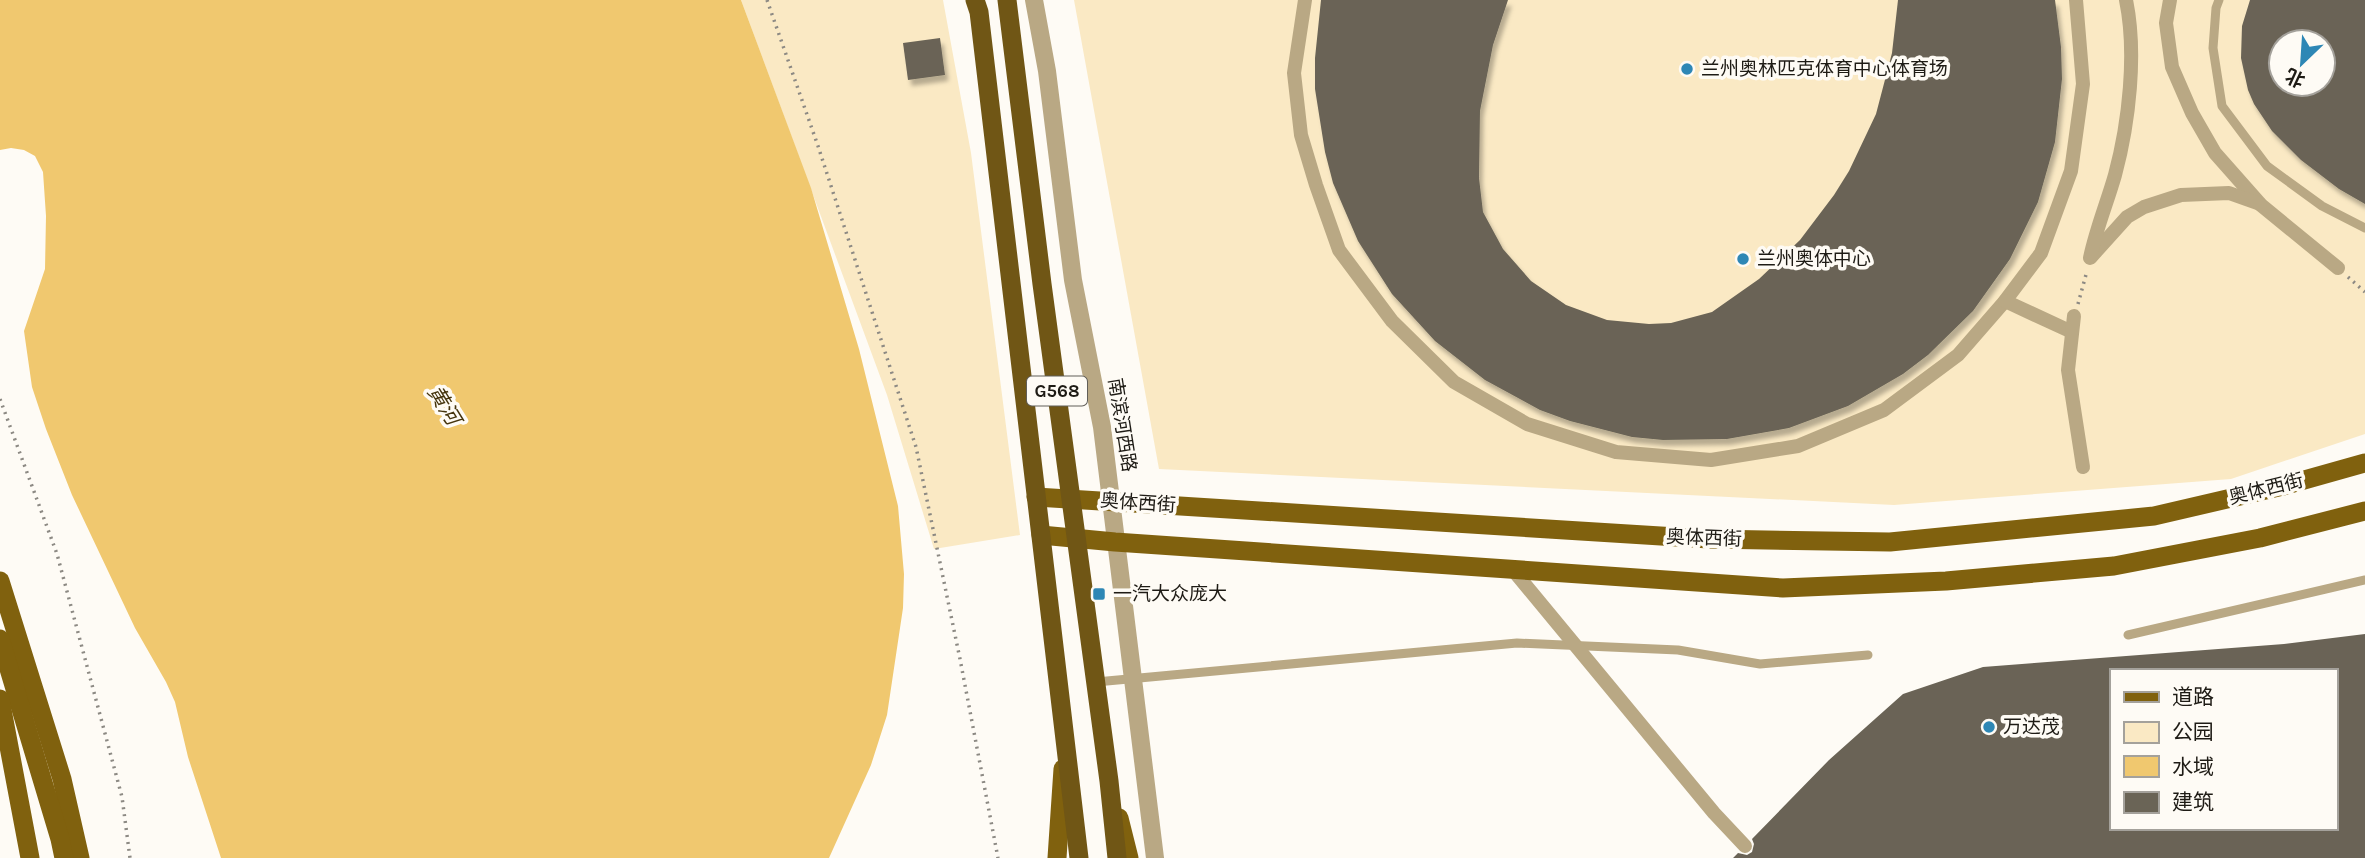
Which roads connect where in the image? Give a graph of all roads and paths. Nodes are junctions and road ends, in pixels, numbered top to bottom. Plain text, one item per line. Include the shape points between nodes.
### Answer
1 (767, 0) edge
2 (975, 0) edge
3 (1007, 0) edge
4 (1034, 0) edge
5 (1304, 0) edge
6 (2076, 0) edge
7 (2126, 0) edge
8 (2170, 0) edge
9 (2219, 0) edge
10 (2262, 205) junction
11 (2365, 228) edge
12 (2090, 258) junction
13 (2338, 268) joint
14 (2365, 292) edge
15 (2005, 302) junction
16 (2074, 316) joint
17 (2072, 332) junction
18 (0, 399) edge
19 (2365, 463) edge
20 (2083, 467) dead end
21 (1036, 497) junction
22 (1071, 498) junction
23 (1111, 501) junction
24 (2365, 511) edge
25 (1041, 535) junction
26 (1076, 538) junction
27 (1115, 542) junction
28 (1513, 570) junction
29 (2365, 580) edge
30 (0, 581) edge
31 (2127, 635) dead end
32 (0, 639) edge
33 (1576, 645) junction
34 (1868, 655) dead end
35 (1132, 679) junction
36 (1096, 682) junction
37 (0, 698) edge
38 (1065, 736) junction
39 (1109, 781) junction
40 (1745, 846) dead end
41 (62, 849) edge
42 (30, 858) edge
43 (80, 858) edge
44 (130, 858) edge
45 (998, 858) edge
46 (1058, 858) edge
47 (1079, 858) edge
48 (1117, 858) edge
49 (1129, 858) edge
50 (1156, 858) edge

1 - 45 path via 916,447
2 - 21 highway, G568
3 - 22 highway, G568
4 - 23 street, 南滨河西路 via 1073,280 1102,427
5 - 15 street via 1294,73 1301,135 1339,250 1392,321 1454,382 1527,424 1616,452 1711,460 1798,446 1884,410 1958,355
6 - 15 street via 2083,84 2071,171 2040,253
7 - 12 street via 2131,26 2129,93 2115,175
8 - 10 street via 2166,23 2172,67 2192,113 2215,153
9 - 11 lane via 2213,48 2222,106 2267,166 2322,206
10 - 12 street via 2229,193 2181,195 2127,217
10 - 13 street
12 - 16 path
13 - 14 path
15 - 17 street
16 - 17 street
17 - 20 street via 2068,370
18 - 44 path via 57,554 122,797
19 - 23 main road, 奥体西街 via 2154,516 1890,542 1709,540
21 - 22 main road, 奥体西街
21 - 25 highway, G568
22 - 23 main road, 奥体西街
22 - 26 highway, G568
23 - 27 street, 南滨河西路
24 - 28 main road, 奥体西街 via 2260,538 2115,566 1946,581 1783,588
25 - 26 main road, 奥体西街
25 - 38 highway, G568
26 - 27 main road, 奥体西街
26 - 36 highway, G568
27 - 28 main road, 奥体西街
27 - 35 street, 南滨河西路
28 - 33 street
29 - 31 lane
30 - 43 main road via 62,779
32 - 41 main road
33 - 34 lane via 1678,650 1760,664
33 - 35 lane via 1517,643
33 - 40 street
35 - 36 lane
35 - 50 street, 南滨河西路
36 - 39 highway, G568
37 - 42 main road
38 - 46 main road
38 - 47 highway, G568
39 - 48 highway, G568
39 - 49 main road

